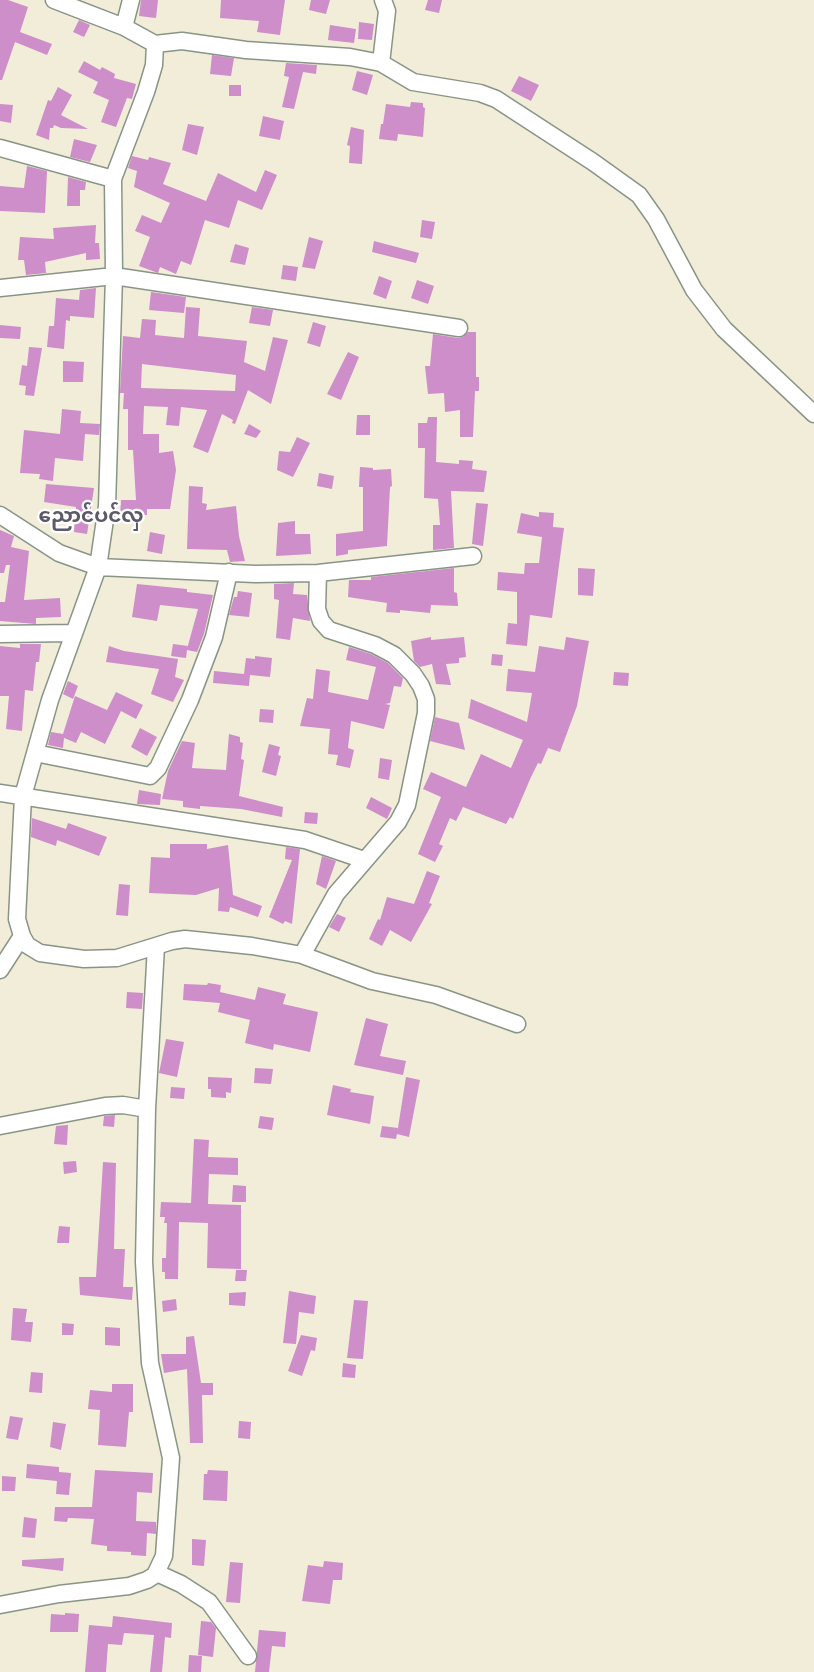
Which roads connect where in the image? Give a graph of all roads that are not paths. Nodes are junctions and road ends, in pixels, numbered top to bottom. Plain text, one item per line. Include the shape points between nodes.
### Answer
1 (54, 0) edge
2 (132, 0) edge
3 (383, 0) edge
4 (124, 27) junction
5 (155, 44) junction
6 (381, 63) junction
7 (0, 148) edge
8 (113, 179) junction
9 (114, 276) junction
10 (0, 288) edge
11 (459, 328) dead end
12 (814, 414) edge
13 (0, 515) edge
14 (473, 556) dead end
15 (98, 567) junction
16 (229, 572) junction
17 (318, 573) junction
18 (72, 633) junction
19 (0, 634) edge
20 (35, 753) junction
21 (0, 793) edge
22 (23, 796) junction
23 (364, 860) junction
24 (22, 936) junction
25 (156, 946) junction
26 (302, 955) junction
27 (0, 970) edge
28 (517, 1024) dead end
29 (147, 1109) junction
30 (0, 1126) edge
31 (157, 1573) junction
32 (0, 1605) edge
33 (248, 1656) dead end

1 - 4 street
2 - 4 street
3 - 6 street via 387,11
4 - 5 street
5 - 6 street via 182,41 246,50 350,57
5 - 8 street via 154,65 146,92
6 - 12 street via 413,82 480,93 496,99 639,195 656,219 694,290 724,329
7 - 8 street
8 - 9 street
9 - 10 street
9 - 11 street
9 - 15 street via 107,506
13 - 15 street via 59,553
14 - 17 street
15 - 16 street
15 - 18 street
16 - 17 street
16 - 20 street via 214,637 158,768 150,776
17 - 23 street via 317,609 329,630 375,645 394,655 413,674 426,698 407,805 398,822
18 - 19 street
18 - 20 street
20 - 22 street
21 - 22 street
22 - 23 street via 305,840
22 - 24 street via 17,918
23 - 26 street via 336,894
24 - 25 street via 27,945 40,953 84,959 117,958
24 - 27 street
25 - 26 street via 185,939 210,940
25 - 29 street
26 - 28 street via 372,981 436,995
29 - 30 street via 105,1106
29 - 31 street via 144,1262 147,1326 150,1363 171,1458 164,1556
31 - 32 street via 129,1586
31 - 33 street via 182,1584 209,1602

